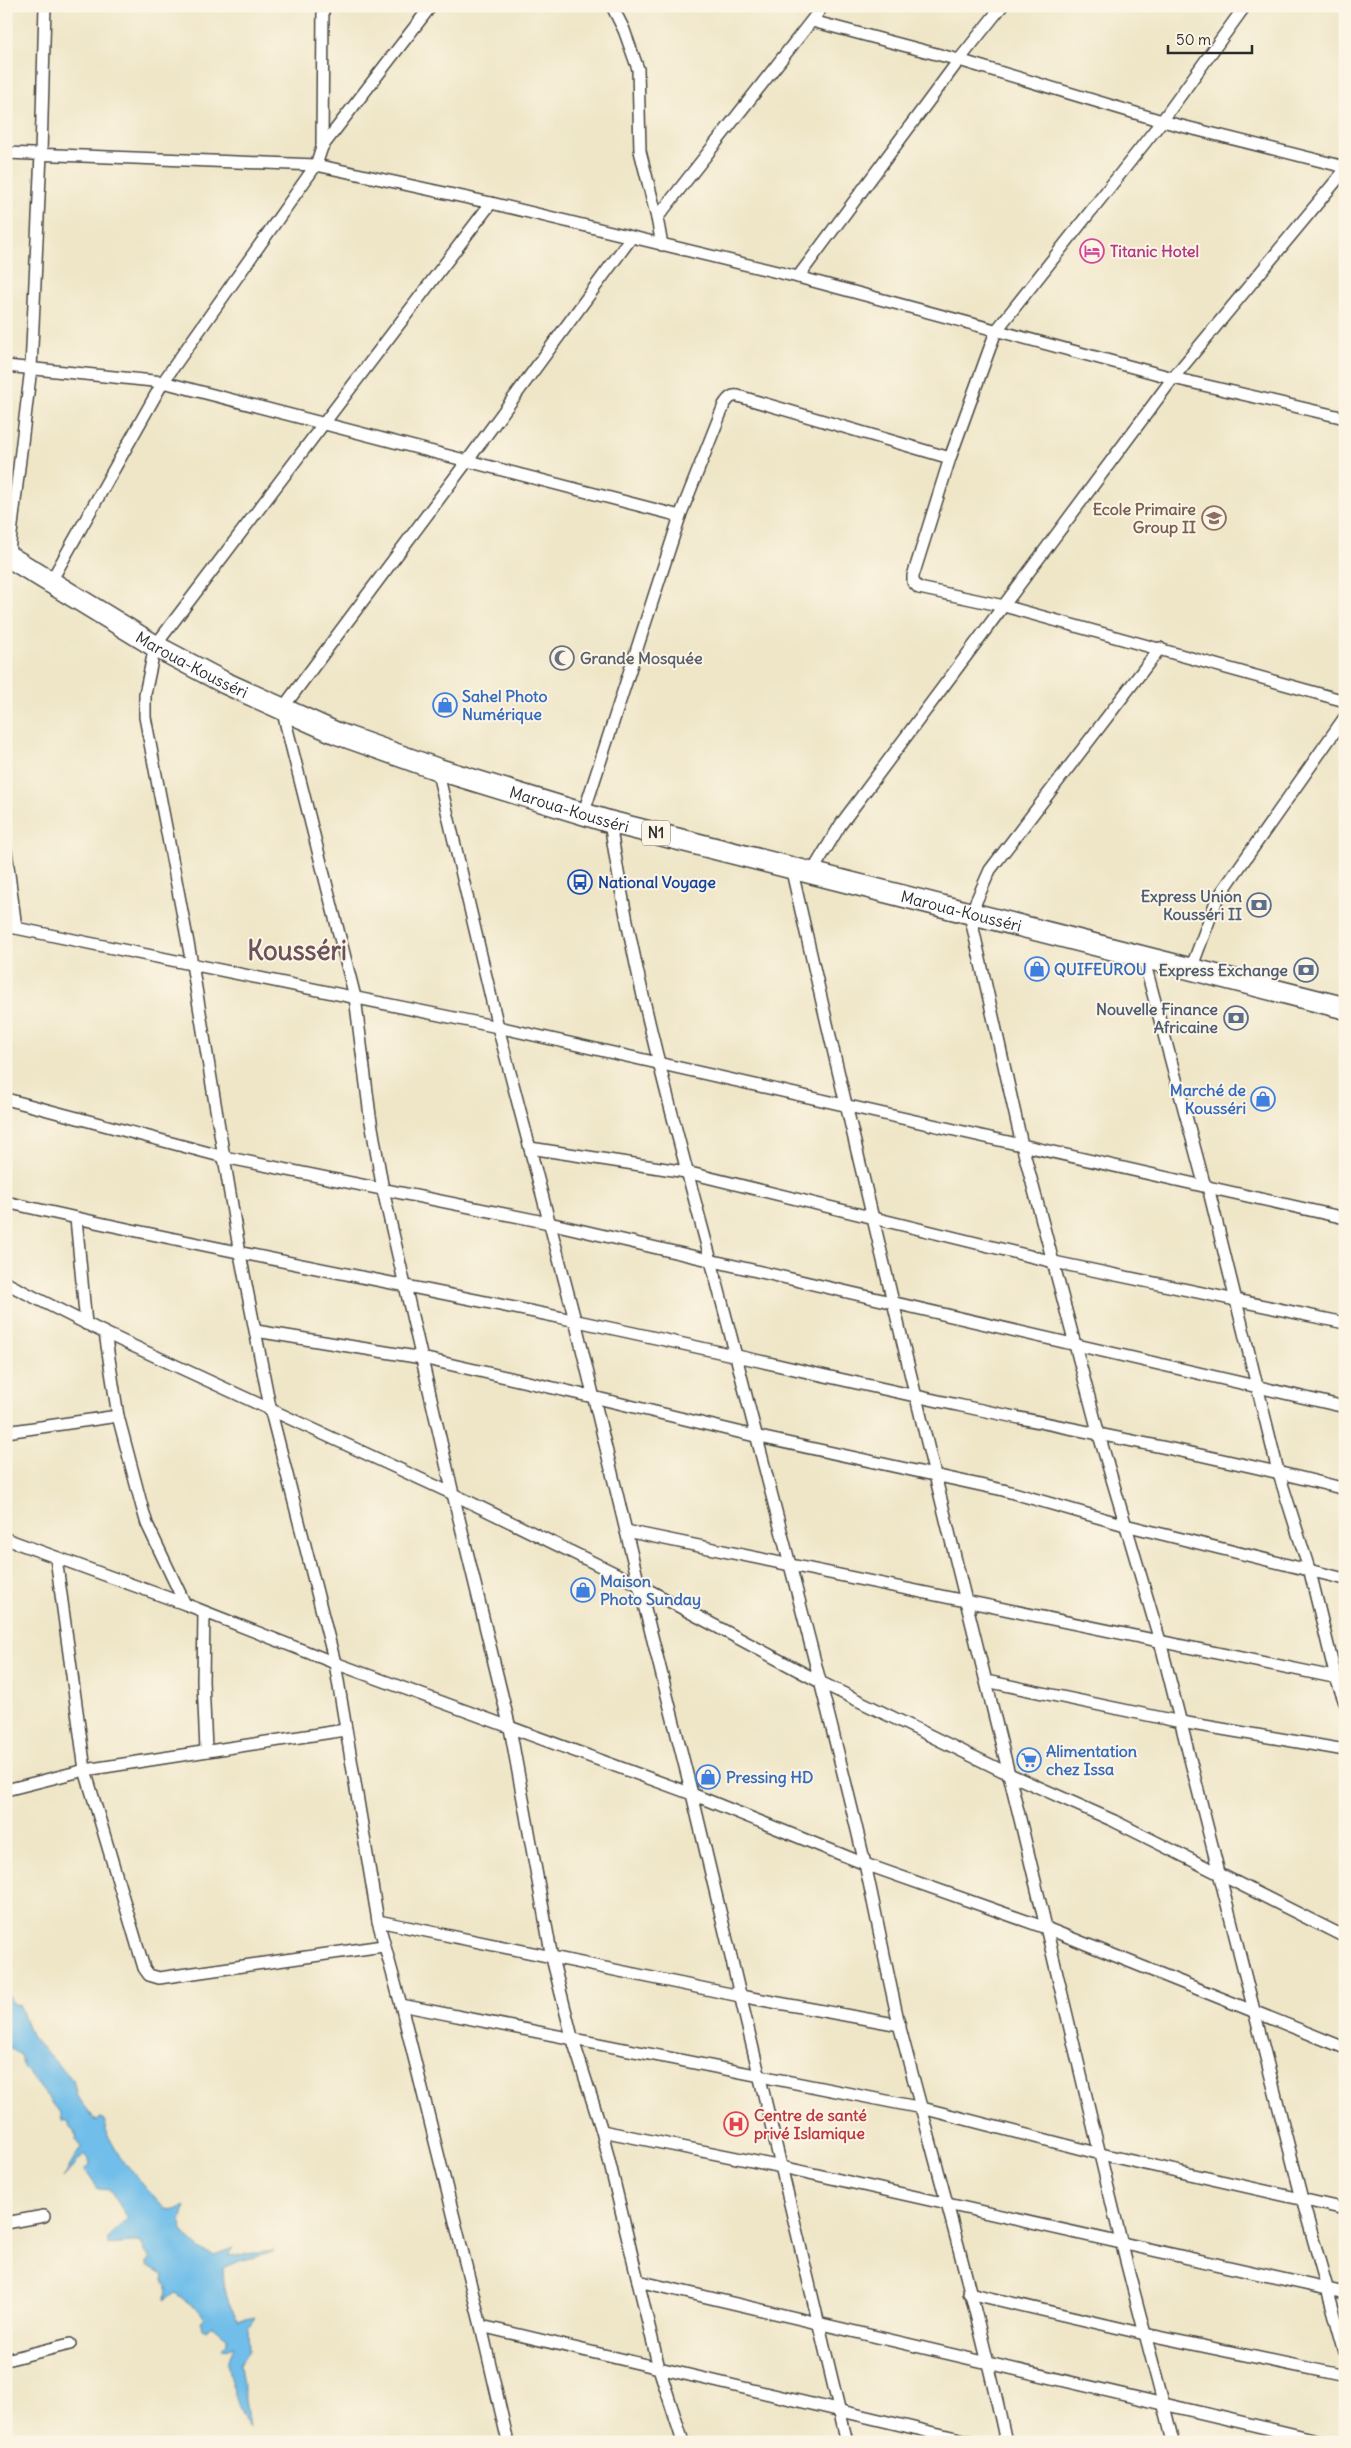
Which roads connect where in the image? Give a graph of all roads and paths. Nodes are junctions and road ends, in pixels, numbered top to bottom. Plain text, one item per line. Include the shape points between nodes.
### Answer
1 (45, 6) edge
2 (323, 6) edge
3 (430, 6) edge
4 (612, 6) edge
5 (824, 6) edge
6 (1002, 6) edge
7 (1245, 6) edge
8 (812, 21) junction
9 (959, 60) junction
10 (1162, 121) junction
11 (322, 147) junction
12 (6, 153) edge
13 (41, 154) junction
14 (316, 165) junction
15 (1345, 168) edge
16 (491, 203) junction
17 (657, 218) junction
18 (630, 238) junction
19 (662, 245) junction
20 (798, 277) junction
21 (996, 331) junction
22 (6, 366) edge
23 (31, 368) junction
24 (1173, 378) junction
25 (163, 382) junction
26 (1345, 418) edge
27 (322, 423) junction
28 (950, 458) junction
29 (468, 460) junction
30 (680, 516) junction
31 (7, 559) edge
32 (50, 583) junction
33 (1004, 606) junction
34 (155, 646) junction
35 (1160, 648) junction
36 (1345, 701) edge
37 (282, 709) junction
38 (1345, 718) edge
39 (437, 770) junction
40 (583, 815) junction
41 (610, 822) junction
42 (6, 852) edge
43 (791, 867) junction
44 (812, 872) junction
45 (970, 915) junction
46 (11, 927) edge
47 (1143, 957) junction
48 (192, 964) junction
49 (1191, 969) junction
50 (355, 997) junction
51 (1345, 1008) edge
52 (498, 1027) junction
53 (660, 1064) junction
54 (6, 1099) edge
55 (845, 1105) junction
56 (1022, 1145) junction
57 (530, 1148) junction
58 (224, 1158) junction
59 (686, 1172) junction
60 (1208, 1187) junction
61 (383, 1190) junction
62 (6, 1202) edge
63 (871, 1217) junction
64 (76, 1218) junction
65 (1345, 1218) edge
66 (549, 1223) junction
67 (240, 1254) junction
68 (711, 1260) junction
69 (1054, 1262) junction
70 (6, 1283) edge
71 (407, 1286) junction
72 (1235, 1299) junction
73 (892, 1303) junction
74 (575, 1320) junction
75 (1345, 1323) edge
76 (86, 1324) junction
77 (256, 1331) junction
78 (105, 1333) junction
79 (1075, 1345) junction
80 (735, 1354) junction
81 (422, 1358) junction
82 (1258, 1386) junction
83 (917, 1396) junction
84 (593, 1397) junction
85 (1345, 1407) edge
86 (271, 1412) junction
87 (118, 1416) junction
88 (6, 1432) edge
89 (1099, 1435) junction
90 (755, 1436) junction
91 (1278, 1471) junction
92 (934, 1476) junction
93 (1345, 1489) edge
94 (453, 1494) junction
95 (1125, 1525) junction
96 (626, 1531) junction
97 (6, 1539) edge
98 (56, 1558) junction
99 (788, 1566) junction
100 (1310, 1572) junction
101 (1345, 1579) edge
102 (639, 1585) junction
103 (965, 1601) junction
104 (185, 1604) junction
105 (204, 1613) junction
106 (1160, 1641) junction
107 (335, 1663) junction
108 (1340, 1678) edge
109 (986, 1681) junction
110 (820, 1682) junction
111 (1345, 1703) edge
112 (1181, 1722) junction
113 (510, 1728) junction
114 (345, 1730) junction
115 (206, 1750) junction
116 (1345, 1750) edge
117 (85, 1770) junction
118 (1009, 1774) junction
119 (6, 1790) edge
120 (692, 1794) junction
121 (865, 1864) junction
122 (1219, 1873) junction
123 (378, 1922) junction
124 (1046, 1928) junction
125 (1345, 1937) edge
126 (383, 1946) junction
127 (552, 1958) junction
128 (740, 1996) junction
129 (402, 2005) junction
130 (1256, 2013) junction
131 (900, 2025) junction
132 (572, 2037) junction
133 (1345, 2048) edge
134 (760, 2076) junction
135 (922, 2108) junction
136 (602, 2131) junction
137 (1100, 2154) junction
138 (782, 2167) junction
139 (1302, 2199) junction
140 (946, 2204) junction
141 (1345, 2209) edge
142 (44, 2216) dead end
143 (6, 2223) edge
144 (1122, 2244) junction
145 (638, 2281) junction
146 (1327, 2289) junction
147 (969, 2293) junction
148 (1345, 2293) edge
149 (819, 2323) junction
150 (481, 2326) junction
151 (1146, 2334) junction
152 (70, 2344) dead end
153 (1345, 2352) edge
154 (6, 2360) edge
155 (989, 2362) junction
156 (659, 2368) junction
157 (1345, 2376) edge
158 (1164, 2405) junction
159 (839, 2409) junction
160 (508, 2442) edge
161 (683, 2442) edge
162 (847, 2442) edge
163 (974, 2442) edge
164 (1006, 2442) edge
165 (1173, 2442) edge
166 (1326, 2442) edge

1 - 13 street
2 - 11 street
3 - 11 street
4 - 17 street via 638,69 640,151
5 - 8 street
6 - 9 street
7 - 10 street
8 - 9 street
8 - 17 street
9 - 10 street
9 - 20 street
10 - 15 street
10 - 21 street
11 - 14 street
12 - 13 street
13 - 14 street
13 - 23 street
14 - 16 street
14 - 25 street
15 - 24 street
16 - 18 street
16 - 27 street
17 - 19 street
18 - 19 street
18 - 29 street
19 - 20 street
20 - 21 street
21 - 24 street
21 - 28 street
22 - 23 street
23 - 25 street
23 - 31 street
24 - 26 street
24 - 33 street
25 - 27 street
25 - 32 street
27 - 29 street
27 - 34 street
28 - 30 street via 733,396 724,404
28 - 33 street via 913,582 919,588
29 - 30 street
29 - 37 street
30 - 40 street
31 - 32 highway, Maroua-Kousséri / N1
32 - 34 highway, Maroua-Kousséri / N1
33 - 35 street
33 - 44 street via 840,824
34 - 37 highway, Maroua-Kousséri / N1
34 - 48 street via 145,694 145,718
35 - 36 street
35 - 45 street via 990,870
37 - 39 highway, Maroua-Kousséri / N1
37 - 50 street
38 - 49 street via 1217,899
39 - 40 highway, Maroua-Kousséri / N1
39 - 52 street
40 - 41 highway, Maroua-Kousséri / N1
41 - 43 highway, Maroua-Kousséri / N1
41 - 53 street via 620,894
42 - 46 street
43 - 44 highway, Maroua-Kousséri / N1
43 - 55 street
44 - 45 highway, Maroua-Kousséri / N1
45 - 47 highway, Maroua-Kousséri / N1
45 - 56 street
46 - 48 street
47 - 49 highway, Maroua-Kousséri / N1
47 - 60 street via 1204,1183
48 - 50 street
48 - 58 street
49 - 51 highway, Maroua-Kousséri / N1
50 - 52 street
50 - 61 street
52 - 53 street
52 - 57 street
53 - 55 street
53 - 59 street
54 - 58 street
55 - 56 street
55 - 63 street
56 - 60 street
56 - 69 street
57 - 59 street
57 - 66 street
58 - 61 street
58 - 67 street
59 - 63 street
59 - 68 street
60 - 65 street
60 - 72 street
61 - 66 street
61 - 71 street
62 - 64 street
63 - 69 street
63 - 73 street
64 - 67 street
64 - 76 street
66 - 68 street
66 - 74 street
67 - 71 street
67 - 77 street
68 - 73 street
68 - 80 street
69 - 72 street
69 - 79 street
70 - 76 street
71 - 74 street
71 - 81 street
72 - 75 street
72 - 82 street
73 - 79 street
73 - 83 street
74 - 80 street
74 - 84 street
76 - 78 street
77 - 81 street
77 - 86 street
78 - 86 street
78 - 87 street
79 - 82 street
79 - 89 street
80 - 83 street
80 - 90 street
81 - 84 street
81 - 94 street
82 - 85 street
82 - 91 street
83 - 89 street
83 - 92 street
84 - 90 street
84 - 96 street
86 - 94 street
86 - 107 street
87 - 88 street
87 - 104 street via 147,1524
89 - 91 street
89 - 95 street
90 - 92 street
90 - 99 street
91 - 93 street
91 - 100 street
92 - 95 street via 1003,1490
92 - 103 street
94 - 102 street
94 - 113 street
95 - 100 street
95 - 106 street
96 - 99 street
96 - 102 street
97 - 98 street
98 - 104 street
98 - 117 street
99 - 103 street
99 - 110 street
100 - 101 street
100 - 108 street
102 - 110 street
102 - 120 street
103 - 106 street
103 - 109 street
104 - 105 street
105 - 107 street
105 - 115 street
106 - 108 street
106 - 112 street
107 - 113 street
107 - 114 street
108 - 111 street
109 - 112 street
109 - 118 street
110 - 118 street
110 - 121 street
112 - 116 street
112 - 122 street
113 - 120 street
113 - 127 street
114 - 115 street
114 - 123 street
115 - 117 street
117 - 119 street
117 - 126 street via 144,1968 149,1975 160,1978
118 - 122 street
118 - 124 street
120 - 121 street
120 - 128 street
121 - 124 street
121 - 131 street
122 - 125 street
122 - 130 street
123 - 126 street
123 - 127 street
124 - 130 street
124 - 137 street
126 - 129 street
127 - 128 street
127 - 132 street
128 - 131 street
128 - 134 street
129 - 132 street
129 - 150 street
130 - 133 street
130 - 139 street
131 - 135 street
132 - 134 street
132 - 136 street
134 - 135 street
134 - 138 street
135 - 137 street
135 - 140 street
136 - 138 street
136 - 145 street
137 - 139 street
137 - 144 street
138 - 140 street
138 - 149 street
139 - 141 street
139 - 146 street
140 - 144 street
140 - 147 street
142 - 143 street
144 - 146 street
144 - 151 street
145 - 149 street
145 - 156 street
146 - 148 street
146 - 153 street
147 - 151 street
147 - 155 street
149 - 155 street
149 - 159 street
150 - 156 street
150 - 160 street
151 - 157 street
151 - 158 street
152 - 154 street
155 - 158 street
155 - 164 street
156 - 159 street
156 - 161 street
158 - 165 street
158 - 166 street
159 - 162 street
159 - 163 street

